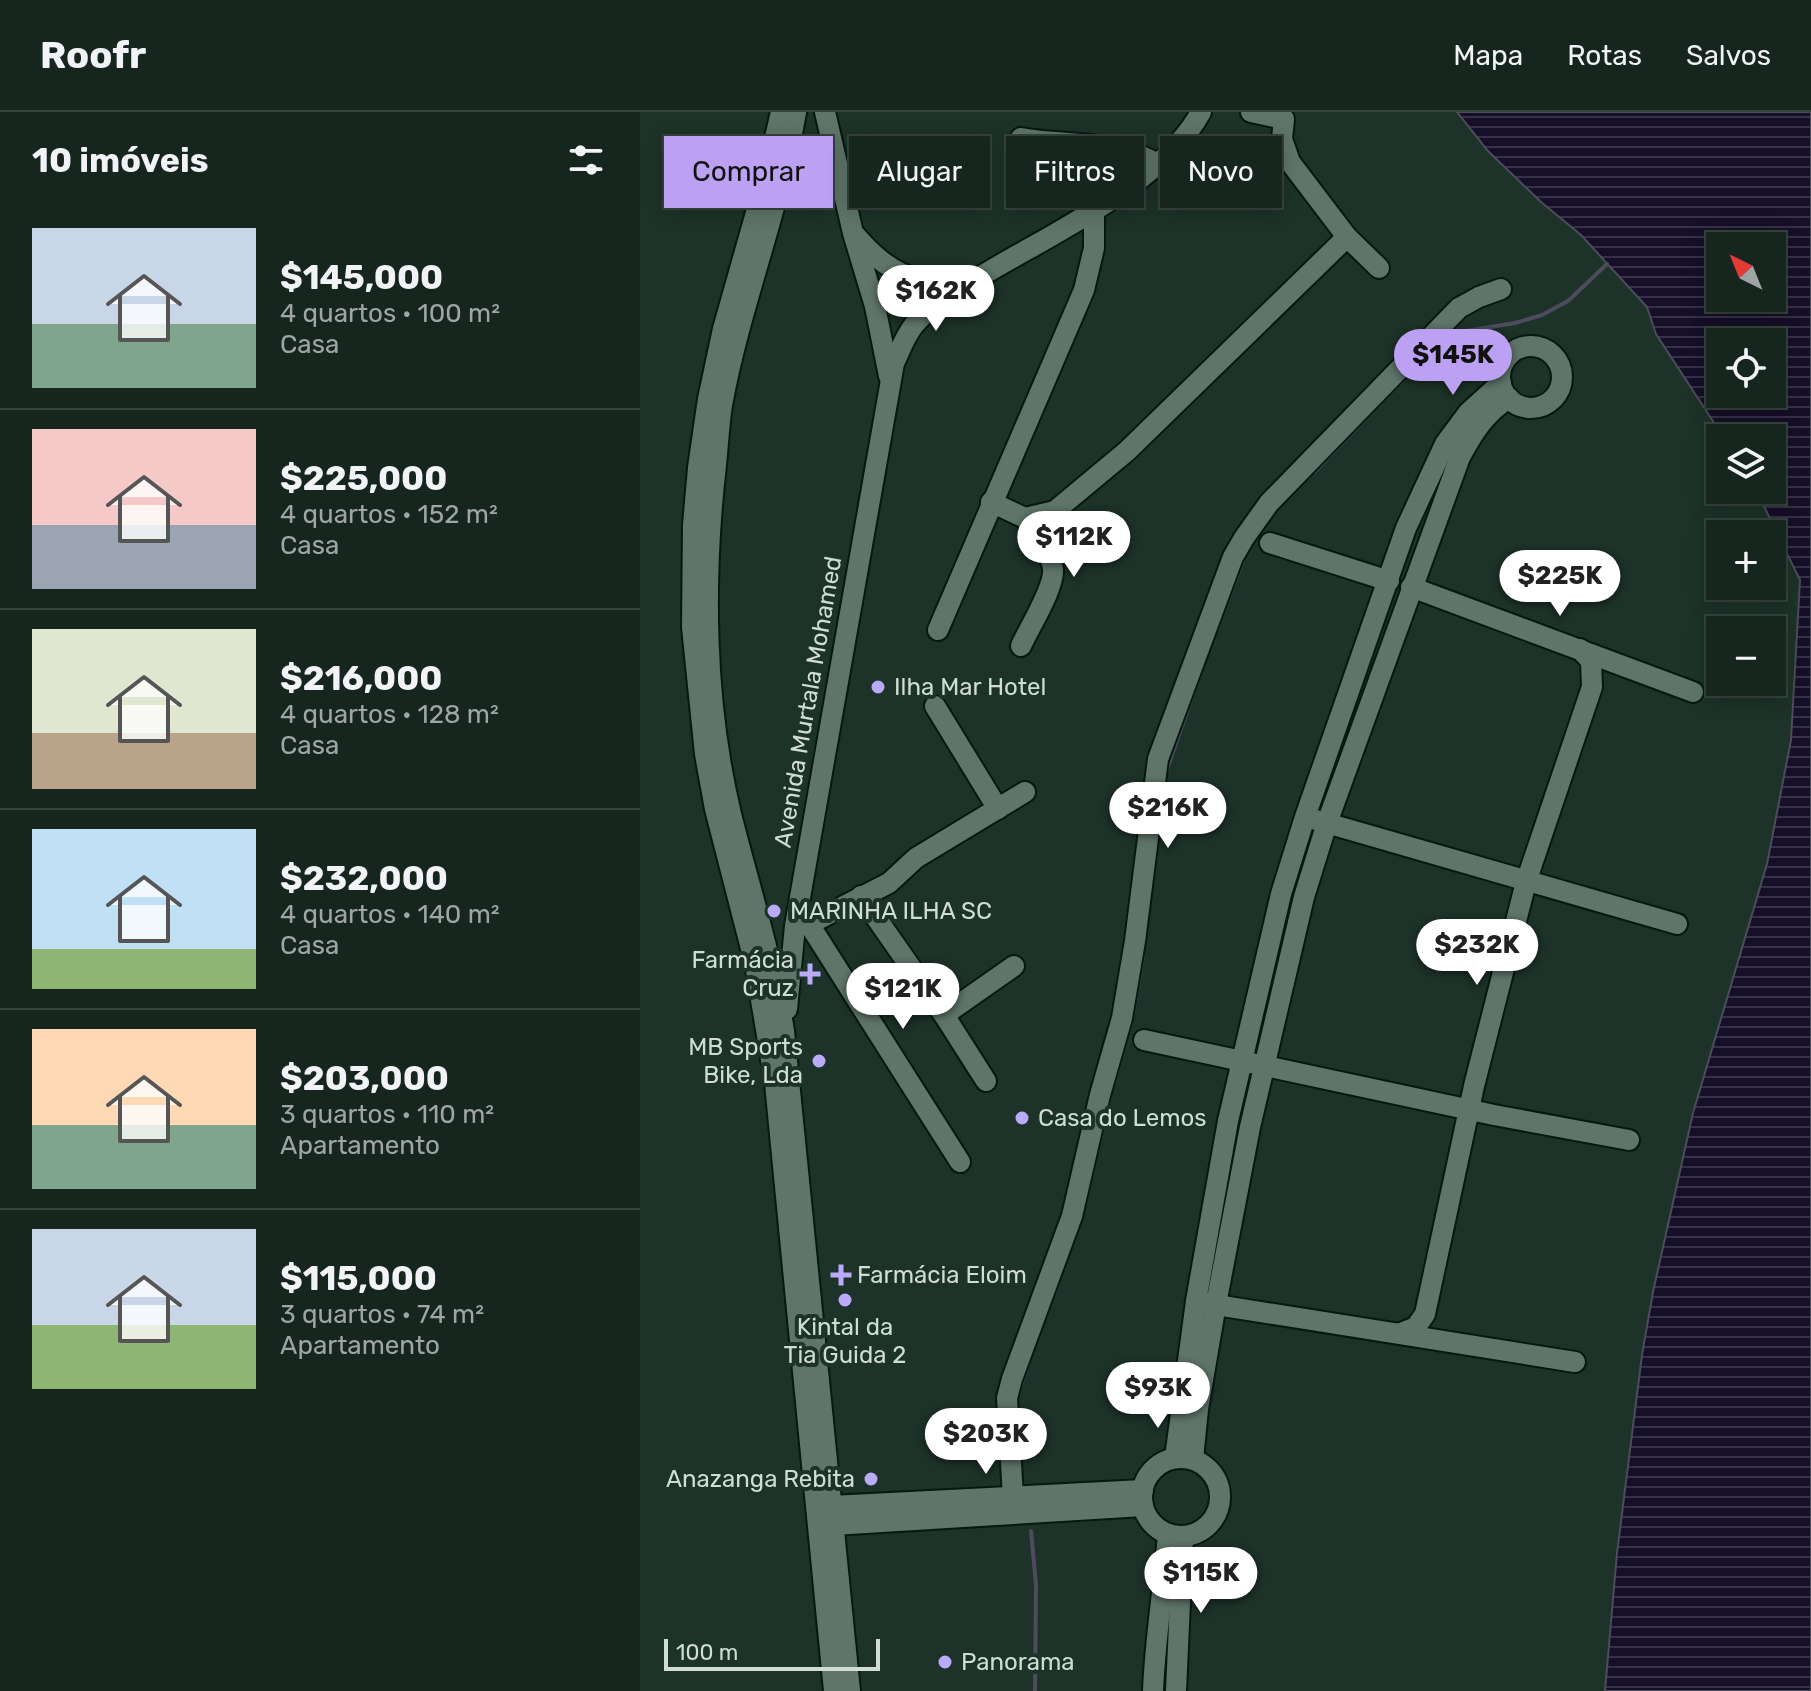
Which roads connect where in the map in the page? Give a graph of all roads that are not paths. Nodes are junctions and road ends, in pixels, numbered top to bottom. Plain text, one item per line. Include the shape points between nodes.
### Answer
1 (781, 112) edge
2 (796, 112) edge
3 (825, 112) edge
4 (1201, 112) edge
5 (1251, 112) edge
6 (1144, 156) edge
7 (1158, 165) junction
8 (1094, 209) junction
9 (853, 233) junction
10 (1347, 237) junction
11 (1379, 268) dead end
12 (976, 279) junction
13 (1501, 289) dead end
14 (891, 384) junction
15 (991, 502) junction
16 (1025, 518) junction
17 (1270, 543) dead end
18 (1389, 581) junction
19 (1411, 587) junction
20 (938, 630) dead end
21 (1021, 646) dead end
22 (1580, 649) junction
23 (1693, 692) dead end
24 (935, 706) dead end
25 (1025, 792) dead end
26 (998, 809) junction
27 (1305, 817) junction
28 (1327, 823) junction
29 (1526, 882) junction
30 (861, 896) junction
31 (1677, 924) dead end
32 (802, 925) junction
33 (1014, 966) dead end
34 (944, 1015) junction
35 (784, 1031) junction
36 (1144, 1040) dead end
37 (1241, 1059) junction
38 (1264, 1065) junction
39 (986, 1081) dead end
40 (1469, 1110) junction
41 (1629, 1140) dead end
42 (960, 1162) dead end
43 (1206, 1303) junction
44 (1401, 1333) junction
45 (1575, 1362) dead end
46 (1184, 1459) junction
47 (1143, 1498) junction
48 (1013, 1505) junction
49 (832, 1515) junction
50 (1176, 1535) junction
51 (834, 1691) edge
52 (850, 1691) edge
53 (1153, 1691) edge
54 (1176, 1691) edge

1 - 51 street via 708,399 693,525 692,627 707,767 755,964 775,1083
2 - 35 street, Avenida Murtala Mohamed via 722,407 710,517 707,615 731,813
3 - 9 street
4 - 7 street via 1191,131
5 - 10 street via 1284,119 1286,155
6 - 7 street
7 - 8 street
8 - 12 street
8 - 15 street via 1094,248 1084,290
9 - 12 street via 886,265 919,281
9 - 14 street
10 - 11 street
10 - 16 street via 1127,451 1055,511
12 - 14 street via 943,298 911,329 894,363
13 - 48 street via 1459,308 1442,325 1269,503 1229,567 1158,759 1122,1018 1072,1216 1007,1398
14 - 32 street, Avenida Murtala Mohamed
15 - 16 street
15 - 20 street
16 - 21 street via 1053,571
17 - 18 street
18 - 19 street via 1406,528 1445,444 1468,413 1505,390 1466,447
18 - 27 street
19 - 22 street
19 - 28 street
22 - 23 street
22 - 29 street via 1591,661 1592,687
24 - 26 street
25 - 26 street
26 - 30 street via 916,858 889,883
27 - 28 street
27 - 37 street
28 - 29 street
28 - 38 street
29 - 31 street
29 - 40 street
30 - 32 street
30 - 34 street
32 - 35 street, Avenida Murtala Mohamed
32 - 42 street
33 - 34 street
34 - 39 street
35 - 49 street, Avenida Murtala Mohamed
36 - 37 street
37 - 38 street
37 - 43 street
38 - 40 street
38 - 43 street
40 - 41 street
40 - 44 street via 1425,1314 1416,1327
43 - 44 street
43 - 46 street via 1198,1409
44 - 45 street
46 - 47 street via 1157,1466
46 - 50 street via 1213,1473 1219,1484 1219,1508 1206,1528
47 - 48 street
47 - 50 street via 1151,1523
48 - 49 street
49 - 52 street, Avenida Murtala Mohamed
50 - 53 street via 1156,1633
50 - 54 street

